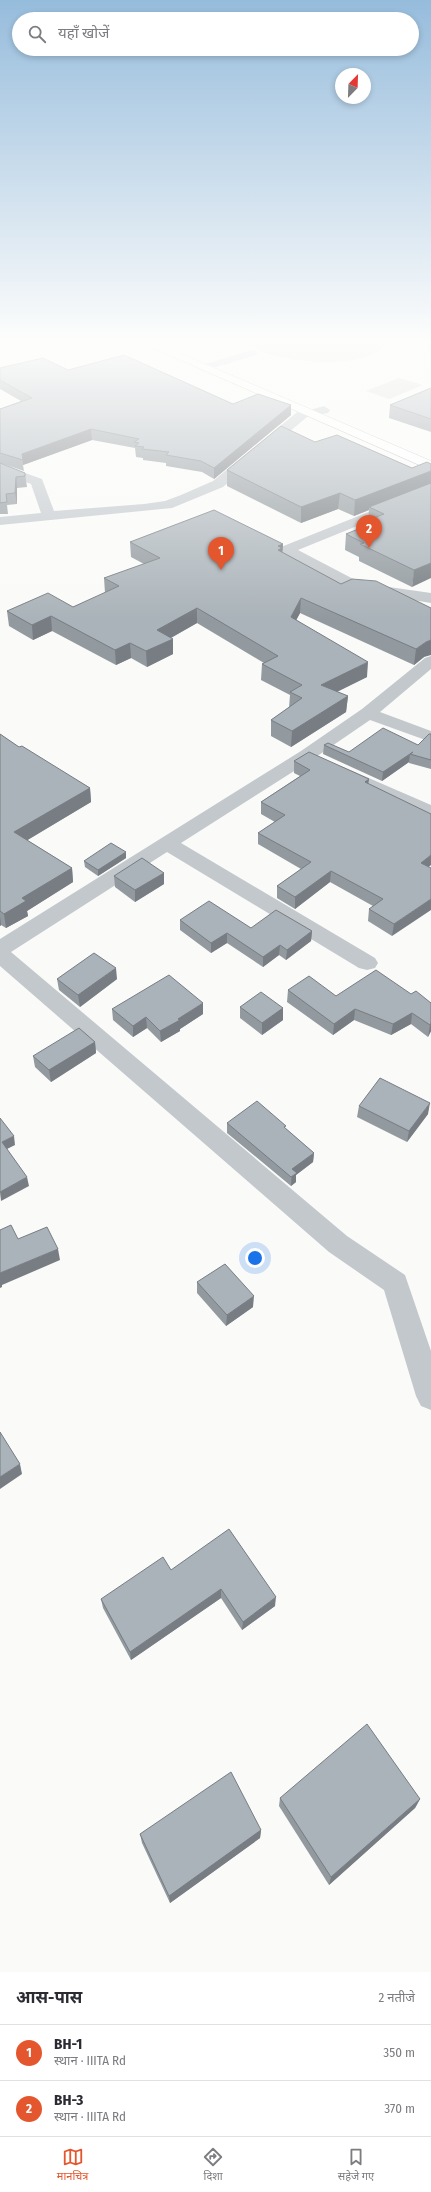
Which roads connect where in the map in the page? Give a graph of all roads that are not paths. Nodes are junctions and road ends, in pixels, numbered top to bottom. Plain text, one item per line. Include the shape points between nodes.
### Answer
1 (280, 435) edge
2 (359, 435) edge
3 (382, 435) edge
4 (431, 456) edge
5 (431, 466) edge
6 (0, 468) edge
7 (431, 491) edge
8 (49, 516) junction
9 (0, 521) edge
10 (431, 598) edge
11 (431, 661) edge
12 (368, 713) junction
13 (431, 737) edge
14 (307, 755) junction
15 (431, 812) edge
16 (166, 843) junction
17 (0, 949) edge
18 (0, 954) edge
19 (367, 963) dead end
20 (431, 1396) edge

1 - 8 street via 218,484 168,505
2 - 5 main road
3 - 4 main road
6 - 8 street via 37,482
7 - 10 street via 286,550 357,587
8 - 9 street
11 - 12 street
12 - 13 street
12 - 14 street
14 - 15 street
14 - 16 street
16 - 17 street
16 - 19 street
18 - 20 street via 338,1244 395,1283

